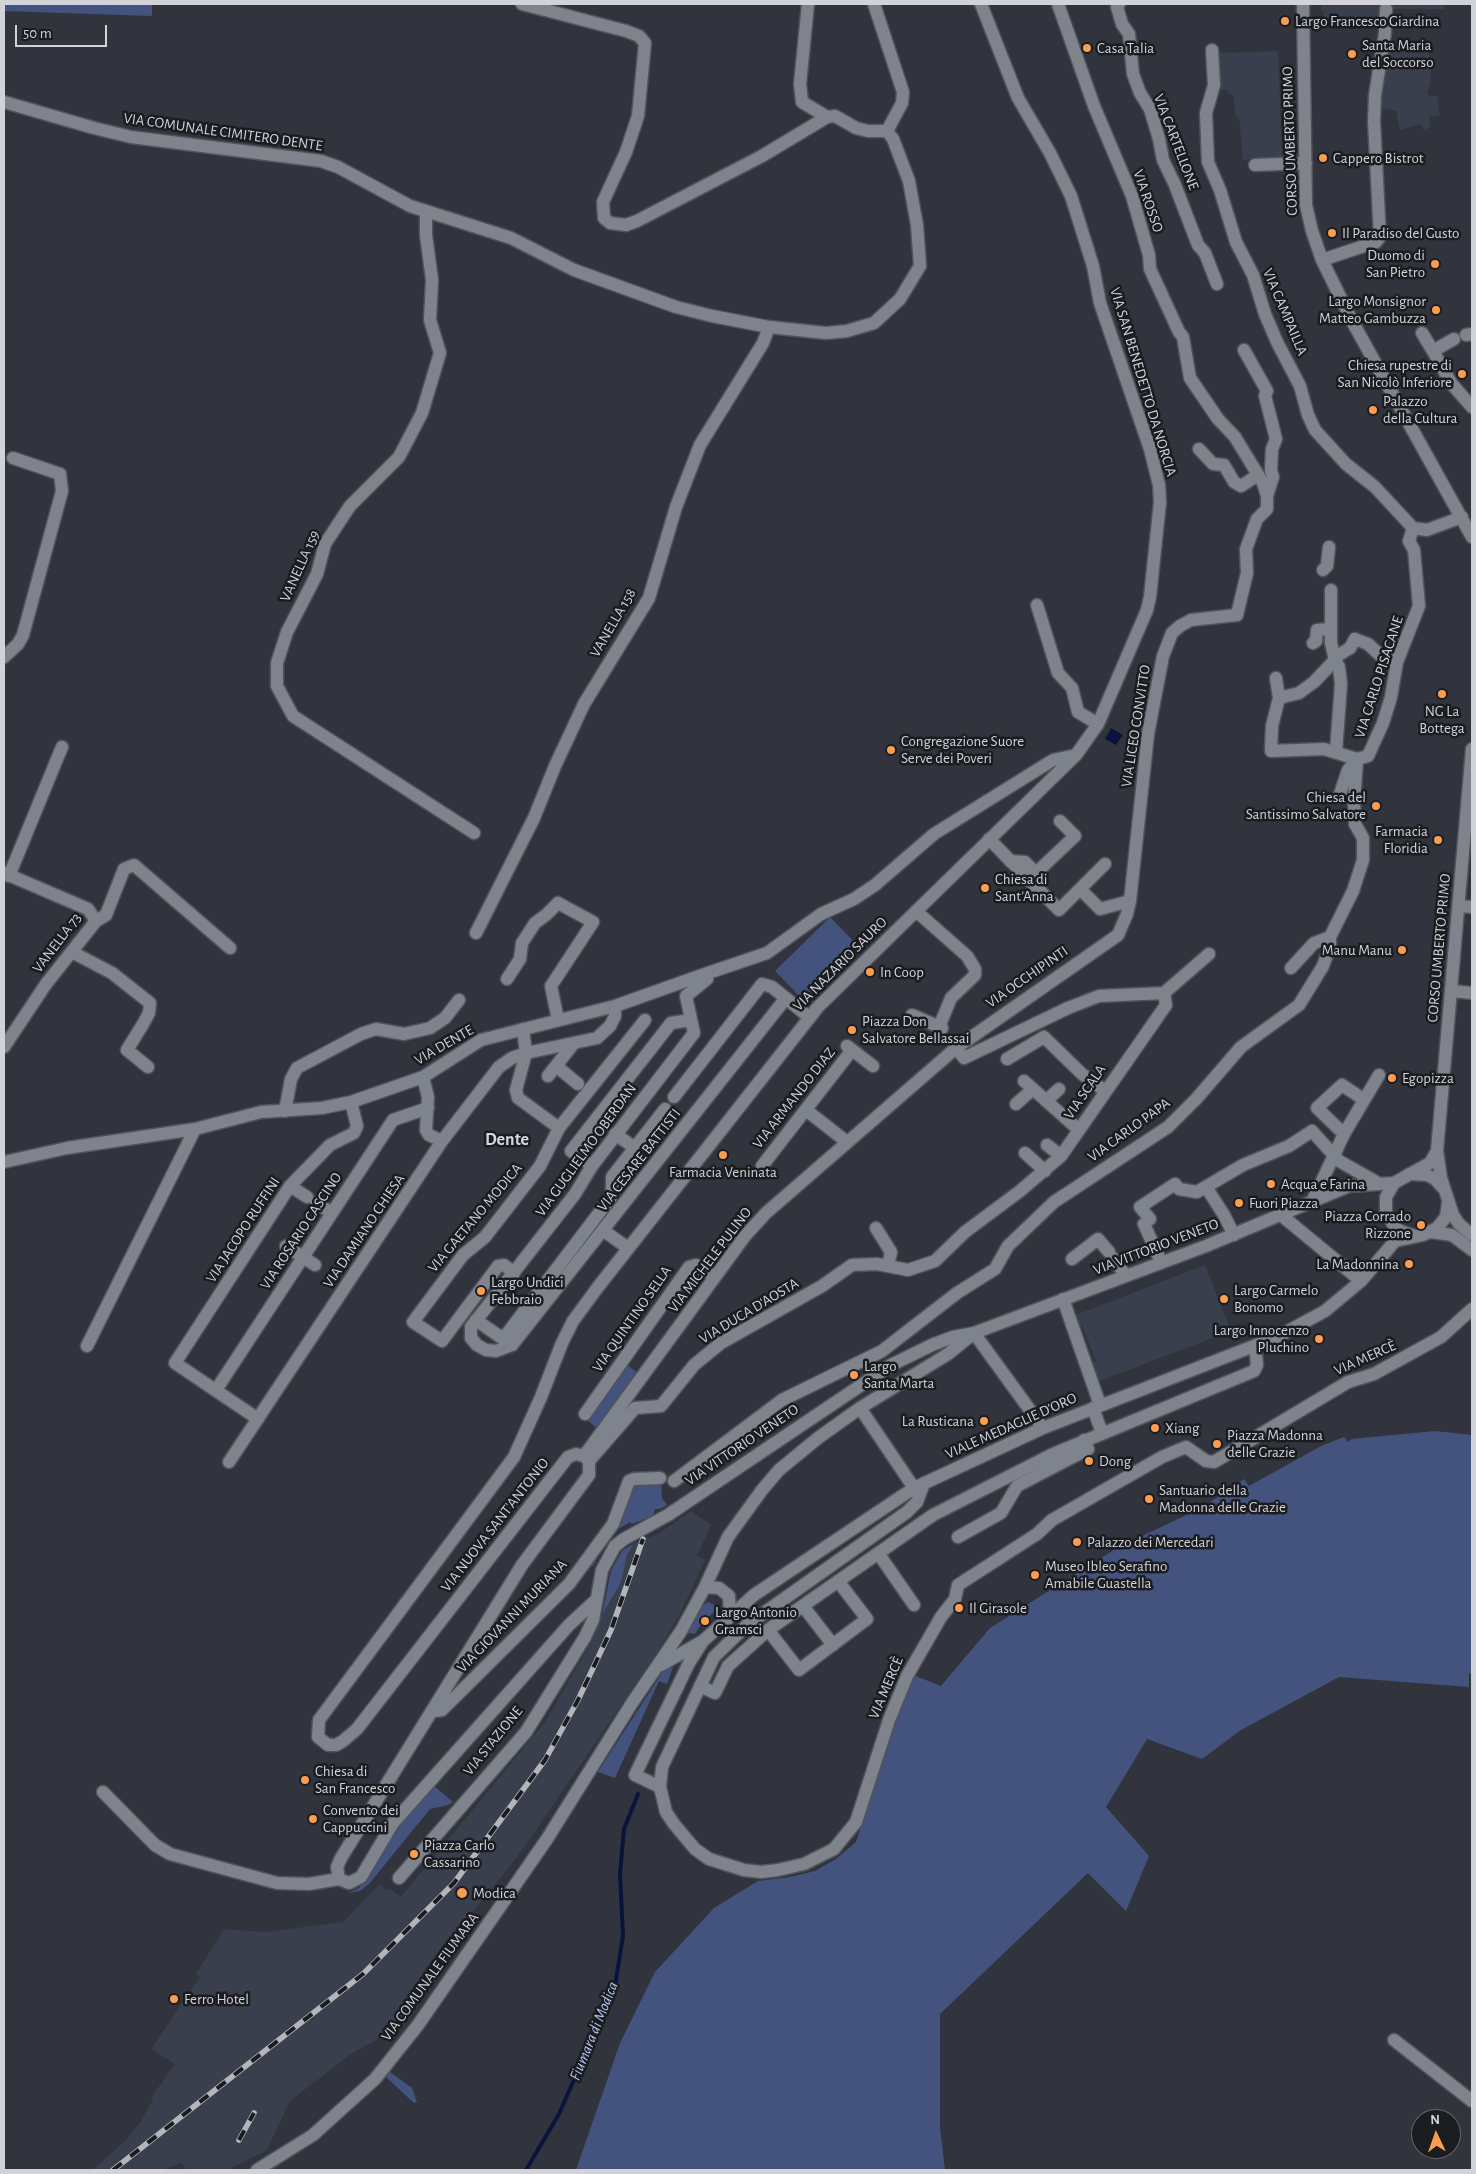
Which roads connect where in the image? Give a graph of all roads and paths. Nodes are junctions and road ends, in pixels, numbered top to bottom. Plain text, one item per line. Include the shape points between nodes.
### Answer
1 (522, 4) edge
2 (808, 4) edge
3 (874, 4) edge
4 (981, 4) edge
5 (1058, 4) edge
6 (1303, 4) edge
7 (1119, 6) edge
8 (1386, 10) dead end
9 (1212, 50) dead end
10 (4, 102) edge
11 (827, 117) junction
12 (887, 131) junction
13 (1306, 163) junction
14 (1255, 165) dead end
15 (426, 212) junction
16 (1322, 260) junction
17 (1217, 284) dead end
18 (769, 327) junction
19 (1422, 333) dead end
20 (1464, 336) edge
21 (1244, 350) dead end
22 (1433, 351) junction
23 (1472, 407) edge
24 (1199, 448) dead end
25 (14, 458) dead end
26 (1258, 475) junction
27 (1267, 496) junction
28 (1462, 517) junction
29 (1413, 528) junction
30 (1472, 538) edge
31 (1329, 547) dead end
32 (1323, 570) dead end
33 (1331, 590) dead end
34 (1037, 605) dead end
35 (1330, 630) junction
36 (1313, 643) dead end
37 (4, 657) edge
38 (1334, 659) junction
39 (1397, 662) junction
40 (1276, 678) dead end
41 (1279, 698) junction
42 (1098, 724) junction
43 (62, 747) dead end
44 (1472, 749) edge
45 (1336, 751) junction
46 (1076, 755) junction
47 (1357, 759) junction
48 (1339, 797) dead end
49 (1470, 797) edge
50 (1060, 821) dead end
51 (1359, 829) joint
52 (474, 833) dead end
53 (989, 840) junction
54 (1010, 861) junction
55 (1105, 864) dead end
56 (7, 874) edge
57 (1080, 889) junction
58 (1130, 901) junction
59 (1459, 906) junction
60 (1472, 907) edge
61 (916, 911) junction
62 (96, 921) junction
63 (476, 933) dead end
64 (1118, 935) joint
65 (1330, 937) junction
66 (230, 948) dead end
67 (72, 952) junction
68 (1210, 954) dead end
69 (1291, 968) dead end
70 (705, 974) junction
71 (508, 979) dead end
72 (1452, 991) junction
73 (1164, 992) junction
74 (1472, 993) edge
75 (786, 998) junction
76 (459, 1000) dead end
77 (615, 1006) junction
78 (912, 1015) dead end
79 (809, 1017) junction
80 (558, 1020) junction
81 (645, 1020) dead end
82 (691, 1020) junction
83 (523, 1029) junction
84 (574, 1043) junction
85 (4, 1047) edge
86 (956, 1048) junction
87 (526, 1053) junction
88 (1007, 1059) dead end
89 (627, 1062) junction
90 (873, 1066) dead end
91 (148, 1068) dead end
92 (1379, 1075) dead end
93 (423, 1077) junction
94 (650, 1078) dead end
95 (578, 1084) dead end
96 (1059, 1089) dead end
97 (1105, 1091) junction
98 (674, 1097) dead end
99 (1363, 1099) junction
100 (1046, 1101) junction
101 (351, 1102) junction
102 (1016, 1104) dead end
103 (428, 1108) junction
104 (665, 1109) dead end
105 (806, 1110) junction
106 (285, 1111) junction
107 (559, 1128) junction
108 (195, 1129) junction
109 (1079, 1130) junction
110 (616, 1134) junction
111 (1344, 1134) junction
112 (442, 1141) junction
113 (847, 1142) junction
114 (552, 1143) junction
115 (1047, 1145) dead end
116 (635, 1148) junction
117 (1438, 1151) junction
118 (1025, 1153) dead end
119 (1334, 1155) junction
120 (1061, 1156) junction
121 (4, 1162) edge
122 (762, 1166) dead end
123 (590, 1169) junction
124 (1045, 1171) junction
125 (1409, 1174) junction
126 (1378, 1183) junction
127 (1394, 1183) junction
128 (290, 1186) junction
129 (1206, 1187) junction
130 (1447, 1198) junction
131 (1312, 1202) junction
132 (332, 1213) junction
133 (1281, 1215) junction
134 (876, 1228) dead end
135 (604, 1231) junction
136 (1431, 1232) junction
137 (1234, 1235) junction
138 (1472, 1235) edge
139 (1415, 1236) junction
140 (286, 1246) dead end
141 (628, 1248) junction
142 (1472, 1250) edge
143 (303, 1257) junction
144 (1072, 1259) dead end
145 (1161, 1262) junction
146 (315, 1265) dead end
147 (888, 1266) junction
148 (514, 1273) junction
149 (1126, 1276) junction
150 (715, 1277) junction
151 (1361, 1281) junction
152 (1063, 1299) junction
153 (1472, 1309) edge
154 (479, 1317) junction
155 (974, 1333) junction
156 (510, 1340) junction
157 (88, 1346) dead end
158 (1255, 1346) junction
159 (882, 1351) junction
160 (891, 1365) junction
161 (216, 1390) junction
162 (1096, 1406) junction
163 (860, 1408) junction
164 (586, 1414) dead end
165 (258, 1419) junction
166 (1043, 1428) junction
167 (1102, 1433) junction
168 (1084, 1440) junction
169 (586, 1458) junction
170 (230, 1462) dead end
171 (660, 1478) dead end
172 (674, 1481) dead end
173 (919, 1486) junction
174 (958, 1537) dead end
175 (878, 1553) junction
176 (838, 1581) junction
177 (706, 1587) junction
178 (596, 1600) junction
179 (914, 1605) dead end
180 (803, 1606) junction
181 (730, 1615) junction
182 (768, 1630) junction
183 (682, 1635) junction
184 (585, 1637) joint
185 (700, 1644) junction
186 (833, 1645) junction
187 (683, 1652) junction
188 (714, 1657) junction
189 (658, 1666) junction
190 (682, 1679) junction
191 (700, 1686) junction
192 (434, 1711) junction
193 (660, 1787) junction
194 (103, 1792) dead end
195 (399, 1878) dead end
196 (339, 1879) junction
197 (1394, 2040) dead end
198 (1472, 2101) edge
199 (256, 2170) edge

1 - 11 street via 626,31 639,36 645,43 638,116 603,202 604,218 610,223 626,225 637,221 762,156
2 - 11 street via 800,84 802,102
3 - 12 street via 903,92 902,103
4 - 42 street, VIA SAN BENEDETTO DA NORCIA via 1018,98 1071,196 1093,266 1100,303 1150,449 1159,485 1150,597
5 - 26 street, VIA ROSSO via 1132,196 1150,269 1183,336 1190,378 1218,420 1235,437
6 - 13 street, CORSO UMBERTO PRIMO
7 - 17 street, VIA CARTELLONE via 1122,24 1129,34 1133,74 1150,109 1163,160
8 - 16 street via 1374,121 1380,237 1376,242
9 - 29 street, VIA CAMPAILLA via 1214,85 1206,113 1208,162 1265,314 1300,386 1315,430
10 - 15 street, VIA COMUNALE CIMITERO DENTE via 132,137 321,161
11 - 12 street via 835,116 868,132
12 - 18 street, VIA COMUNALE CIMITERO DENTE via 909,181 920,266 900,299 874,323 826,333
13 - 14 street
13 - 16 street, CORSO UMBERTO PRIMO via 1307,211
15 - 18 street, VIA COMUNALE CIMITERO DENTE via 511,238 574,270 676,308
15 - 52 street, VANELLA 159 via 432,280 430,320 440,353 422,413 399,458 350,506 325,544 317,574 287,632 277,663 277,686 292,716
16 - 28 street, CORSO UMBERTO PRIMO via 1352,321
18 - 63 street, VANELLA 158 via 763,343 700,445 676,507 648,598 584,704 534,818
19 - 22 street
20 - 22 street
21 - 27 street, VIA LICEO CONVITTO via 1267,391 1264,396 1276,440 1272,449 1273,477
22 - 23 street via 1451,383
24 - 26 street via 1213,464 1224,465 1234,482 1242,486
25 - 37 street via 60,474 62,490 28,622 18,644
26 - 27 street, VIA ROSSO
27 - 58 street, VIA LICEO CONVITTO via 1267,510 1257,520 1246,549 1247,573 1237,615 1191,620 1180,626 1172,633 1163,656 1148,734
28 - 29 street via 1428,530
28 - 30 street, CORSO UMBERTO PRIMO
29 - 39 street, VIA CARLO PISACANE via 1410,540 1414,550 1419,606
31 - 32 street via 1328,566
33 - 35 street
34 - 42 street via 1058,673 1072,688 1078,712
35 - 36 street via 1317,630
35 - 38 street
38 - 39 street via 1350,648 1355,639 1368,644 1382,657
38 - 41 street via 1314,682 1299,693
38 - 45 street via 1339,667 1341,684
39 - 47 street, VIA CARLO PISACANE via 1383,723 1368,756
40 - 41 street
41 - 45 street via 1272,726 1271,751
42 - 46 street, VIA NAZARIO SAURO
43 - 56 street
44 - 49 street, CORSO UMBERTO PRIMO
45 - 47 street
46 - 53 street, VIA NAZARIO SAURO
46 - 70 street, VIA DENTE via 1053,760 934,834 875,885 854,899 820,914 767,953
47 - 48 street via 1348,770
47 - 51 street, VIA CARLO PISACANE via 1354,802 1355,824
49 - 59 street, CORSO UMBERTO PRIMO
50 - 54 street via 1074,836 1036,873 1025,862
51 - 65 street, VIA CARLO PAPA via 1363,838 1363,860 1353,891
53 - 54 street
53 - 61 street, VIA NAZARIO SAURO
54 - 57 street via 1058,910
55 - 57 street
56 - 62 street, VANELLA 73 via 88,909
57 - 58 street via 1100,909
58 - 64 street, VIA LICEO CONVITTO
59 - 60 street
59 - 72 street, CORSO UMBERTO PRIMO
61 - 78 street via 967,956 975,975 951,998 941,1028
61 - 79 street, VIA NAZARIO SAURO
62 - 66 street via 106,915 124,868 134,865
62 - 67 street, VANELLA 73
64 - 86 street, VIA OCCHIPINTI
65 - 69 street via 1314,944
65 - 159 street, VIA CARLO PAPA via 1323,966 1299,1005 1241,1047 1168,1127 1054,1202 1008,1246 994,1270 956,1293
67 - 85 street, VANELLA 73 via 46,984
67 - 91 street via 112,973 150,1003 149,1013 127,1050
68 - 73 street
70 - 77 street, VIA DENTE
70 - 82 street, VIA GUGLIELMO OBERDAN via 707,979 686,996
71 - 80 street via 520,960 522,943 534,923 558,903 593,922 551,986
72 - 74 street
72 - 117 street, CORSO UMBERTO PRIMO
73 - 86 street via 1099,996 964,1058
73 - 97 street, VIA SCALA via 1166,1005
75 - 79 street
75 - 98 street via 762,984
75 - 135 street, VIA CESARE BATTISTI
76 - 106 street via 445,1018 430,1028 404,1034 376,1029 297,1068 291,1078
77 - 80 street, VIA DENTE
77 - 84 street, VIA DAMIANO CHIESA via 616,1016 603,1034
79 - 141 street, VIA NAZARIO SAURO
80 - 83 street, VIA DENTE
81 - 89 street, VIA GAETANO MODICA
82 - 89 street via 672,1023
82 - 110 street, VIA GUGLIELMO OBERDAN via 694,1033
83 - 87 street
83 - 93 street, VIA DENTE via 481,1040
84 - 87 street, VIA DAMIANO CHIESA
84 - 95 street via 552,1071
86 - 113 street, VIA MICHELE PULINO
87 - 107 street via 516,1090 518,1098
87 - 112 street, VIA DAMIANO CHIESA via 499,1067
88 - 97 street via 1044,1037 1082,1074
89 - 94 street
89 - 107 street, VIA GAETANO MODICA
89 - 123 street via 572,1151
90 - 105 street, VIA ARMANDO DIAZ via 849,1048
92 - 99 street
93 - 101 street, VIA DENTE
93 - 103 street
96 - 100 street
97 - 109 street, VIA SCALA
99 - 111 street
99 - 111 street via 1342,1085 1317,1108
100 - 102 street via 1028,1085
100 - 109 street
101 - 106 street, VIA DENTE
101 - 128 street, VIA JACOPO RUFFINI via 357,1126 354,1133 330,1145
103 - 112 street via 426,1130
103 - 132 street, VIA ROSARIO CASCINO via 393,1120
104 - 116 street
105 - 113 street
105 - 122 street, VIA ARMANDO DIAZ
106 - 108 street, VIA DENTE via 261,1112
107 - 114 street, VIA GAETANO MODICA
108 - 121 street, VIA DENTE via 67,1148
108 - 157 street
109 - 120 street, VIA SCALA
110 - 116 street
110 - 123 street, VIA GUGLIELMO OBERDAN
111 - 119 street
112 - 165 street, VIA DAMIANO CHIESA
113 - 150 street, VIA MICHELE PULINO via 766,1213
114 - 123 street
114 - 148 street, VIA GAETANO MODICA via 540,1166 485,1237 464,1255 413,1322 442,1341 498,1266 504,1265
115 - 120 street
116 - 156 street via 612,1177 612,1196
117 - 125 street via 1430,1163
117 - 130 street, CORSO UMBERTO PRIMO
118 - 124 street
119 - 126 street
119 - 129 street via 1312,1131 1289,1146 1243,1165
119 - 131 street
120 - 124 street, VIA SCALA
123 - 148 street, VIA GUGLIELMO OBERDAN via 575,1194
124 - 147 street, VIA SCALA via 965,1232 935,1261 908,1270
125 - 127 street
125 - 130 street via 1418,1173 1435,1179
126 - 127 street, VIA VITTORIO VENETO
126 - 131 street, VIA VITTORIO VENETO via 1349,1186
127 - 139 street via 1386,1197 1389,1220 1400,1231
128 - 132 street
128 - 161 street, VIA JACOPO RUFFINI via 175,1363
129 - 137 street
129 - 145 street via 1197,1192 1179,1189 1176,1184 1140,1207 1150,1219 1144,1224
130 - 136 street via 1446,1217
130 - 138 street via 1459,1224
131 - 133 street, VIA VITTORIO VENETO
132 - 143 street, VIA ROSARIO CASCINO
133 - 137 street, VIA VITTORIO VENETO
133 - 151 street
134 - 147 street via 891,1252
135 - 141 street
135 - 156 street, VIA CESARE BATTISTI
136 - 139 street
136 - 142 street via 1452,1235
137 - 145 street, VIA VITTORIO VENETO
139 - 151 street, VIALE MEDAGLIE D'ORO via 1396,1242
140 - 143 street
141 - 169 street, VIA NUOVA SANT'ANTONIO via 573,1321 514,1457 319,1720 318,1738 322,1743 336,1745 357,1729 568,1457 576,1454
143 - 146 street
143 - 161 street, VIA ROSARIO CASCINO
144 - 149 street via 1098,1239
145 - 149 street, VIA VITTORIO VENETO
147 - 169 street, VIA DUCA D'AOSTA via 852,1265 822,1286 721,1343 694,1365 660,1406 635,1408
148 - 154 street, VIA GUGLIELMO OBERDAN
149 - 152 street, VIA VITTORIO VENETO
150 - 164 street, VIA QUINTINO SELLA via 696,1265 689,1267
150 - 169 street, VIA MICHELE PULINO
151 - 158 street, VIALE MEDAGLIE D'ORO via 1325,1311
152 - 155 street, VIA VITTORIO VENETO
152 - 162 street
153 - 193 street, VIA MERCÈ via 1428,1345 1374,1374 1348,1382 1214,1462 1206,1461 1186,1447 1162,1457 1052,1520 1037,1534 958,1585 955,1598 907,1676 856,1822 834,1849 804,1864 778,1870 744,1870 708,1859 694,1849 666,1812
154 - 156 street
154 - 156 street via 471,1327 471,1338 477,1345 496,1351
155 - 160 street, VIA VITTORIO VENETO via 953,1337
155 - 163 street, VIA VITTORIO VENETO via 948,1354
155 - 166 street
158 - 162 street, VIALE MEDAGLIE D'ORO
158 - 167 street via 1257,1365 1254,1371
159 - 160 street
159 - 172 street, VIA CARLO PAPA via 782,1400
160 - 178 street, VIA VITTORIO VENETO via 668,1515 624,1539 608,1557 602,1570
161 - 165 street
162 - 166 street, VIALE MEDAGLIE D'ORO
162 - 167 street
163 - 173 street
163 - 177 street, VIA VITTORIO VENETO via 779,1470 742,1516 714,1565
165 - 170 street, VIA DAMIANO CHIESA
166 - 173 street, VIALE MEDAGLIE D'ORO
167 - 168 street
168 - 174 street via 1088,1449 1017,1486 1001,1513
168 - 175 street via 933,1514
169 - 192 street via 591,1469 589,1475 522,1565
171 - 192 street, VIA GIOVANNI MURIANA via 629,1481 613,1524 569,1584 442,1710
173 - 181 street, VIALE MEDAGLIE D'ORO via 762,1590
173 - 188 street via 917,1502 907,1512 747,1625
175 - 176 street
175 - 179 street
176 - 180 street
176 - 186 street via 867,1619
177 - 181 street via 719,1588 729,1596
177 - 183 street, VIA VITTORIO VENETO
178 - 184 street, VIA VITTORIO VENETO via 593,1620
178 - 196 street via 569,1625 393,1823 361,1877 349,1884
180 - 182 street
180 - 186 street
181 - 185 street, VIALE MEDAGLIE D'ORO
182 - 186 street via 800,1670
182 - 191 street via 728,1666 715,1693
183 - 185 street
183 - 187 street
183 - 189 street, VIA COMUNALE FIUMARA
184 - 195 street, VIA STAZIONE via 526,1732
185 - 187 street
185 - 188 street
185 - 190 street
187 - 189 street
187 - 190 street
188 - 191 street
189 - 199 street, VIA COMUNALE FIUMARA via 547,1839 375,2079 313,2135
190 - 193 street via 635,1775
191 - 193 street via 662,1768
192 - 196 street via 341,1858 337,1867
194 - 196 street via 155,1845 170,1854 277,1883 309,1884
197 - 198 street

